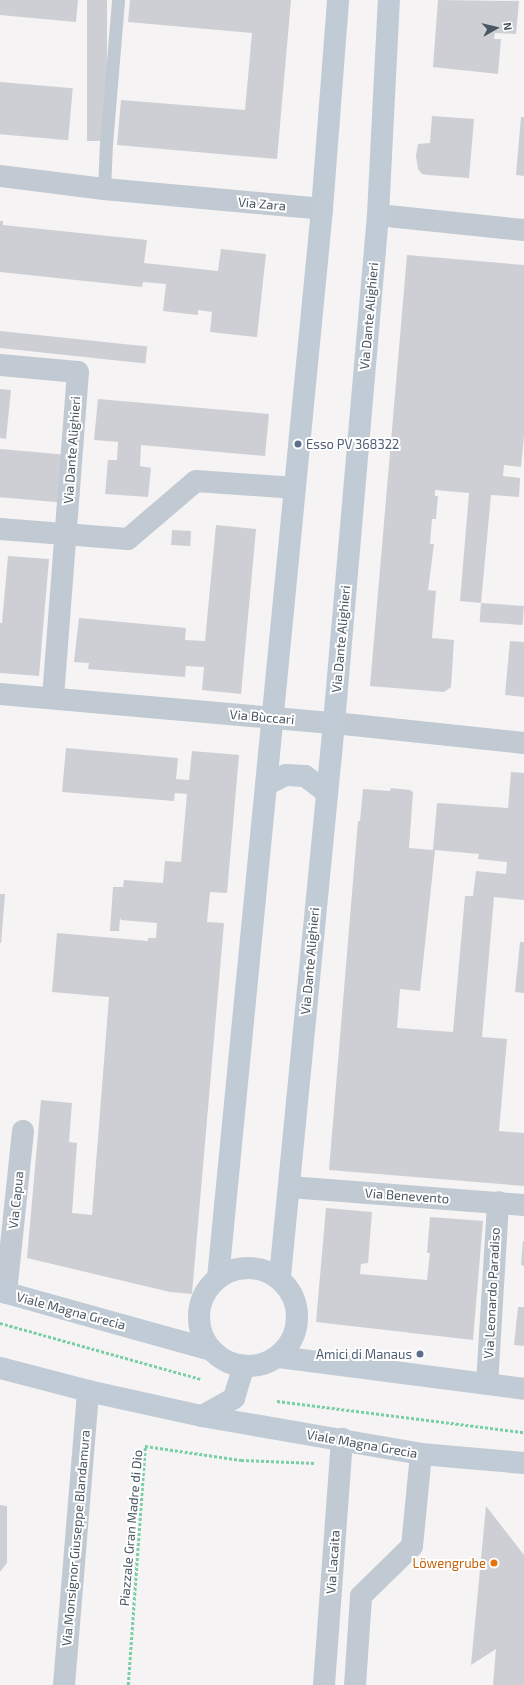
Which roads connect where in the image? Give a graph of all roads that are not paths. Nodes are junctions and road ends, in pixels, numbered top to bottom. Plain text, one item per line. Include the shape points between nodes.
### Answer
1 (118, 0) edge
2 (338, 0) edge
3 (389, 0) edge
4 (0, 176) edge
5 (104, 188) junction
6 (322, 209) junction
7 (378, 215) junction
8 (524, 230) edge
9 (0, 365) edge
10 (295, 488) junction
11 (0, 529) edge
12 (66, 534) junction
13 (0, 694) edge
14 (53, 698) junction
15 (273, 719) junction
16 (334, 723) junction
17 (524, 743) edge
18 (266, 785) junction
19 (326, 792) junction
20 (22, 1131) dead end
21 (290, 1187) junction
22 (498, 1202) junction
23 (524, 1205) edge
24 (280, 1276) junction
25 (218, 1278) junction
26 (3, 1292) edge
27 (211, 1350) junction
28 (279, 1357) junction
29 (244, 1365) junction
30 (0, 1368) edge
31 (487, 1384) junction
32 (524, 1389) edge
33 (88, 1391) junction
34 (202, 1416) junction
35 (342, 1439) junction
36 (421, 1454) junction
37 (524, 1464) edge
38 (64, 1685) edge
39 (324, 1685) edge
40 (355, 1685) edge

1 - 5 lane
2 - 6 street
3 - 7 street, Via Dante Alighieri
4 - 5 street, Via Zara
5 - 6 street, Via Zara
6 - 10 street
7 - 8 street
7 - 16 street, Via Dante Alighieri
9 - 12 street, Via Dante Alighieri via 78,372
10 - 12 street via 196,481 128,539
10 - 15 street
11 - 12 street
12 - 14 street, Via Dante Alighieri
13 - 14 street, Via Bùccari
14 - 15 street, Via Bùccari
15 - 16 street, Via Bùccari
15 - 18 street
16 - 17 street, Via Bùccari
16 - 19 street, Via Dante Alighieri
18 - 19 street via 286,775 305,776
18 - 25 street
19 - 21 street, Via Dante Alighieri
20 - 26 street, Via Capua
21 - 22 street, Via Benevento
21 - 24 street, Via Dante Alighieri
22 - 23 street, Via Benevento
22 - 31 street, Via Leonardo Paradiso
24 - 25 street, Viale Magna Grecia via 258,1268 242,1267
24 - 28 street, Viale Magna Grecia via 293,1295 298,1317 293,1339
25 - 27 street, Viale Magna Grecia via 209,1286 199,1307 200,1330
26 - 27 street, Viale Magna Grecia
27 - 29 street, Viale Magna Grecia via 232,1364
28 - 29 street, Viale Magna Grecia via 258,1366
28 - 31 street
29 - 34 street via 234,1398
30 - 33 street, Viale Magna Grecia
31 - 32 street
33 - 34 street, Viale Magna Grecia
33 - 38 street, Via Monsignor Giuseppe Blandamura
34 - 35 street, Viale Magna Grecia
35 - 36 street, Viale Magna Grecia
35 - 39 street, Via Lacaita
36 - 37 street, Viale Magna Grecia
36 - 40 street via 412,1546 361,1596

